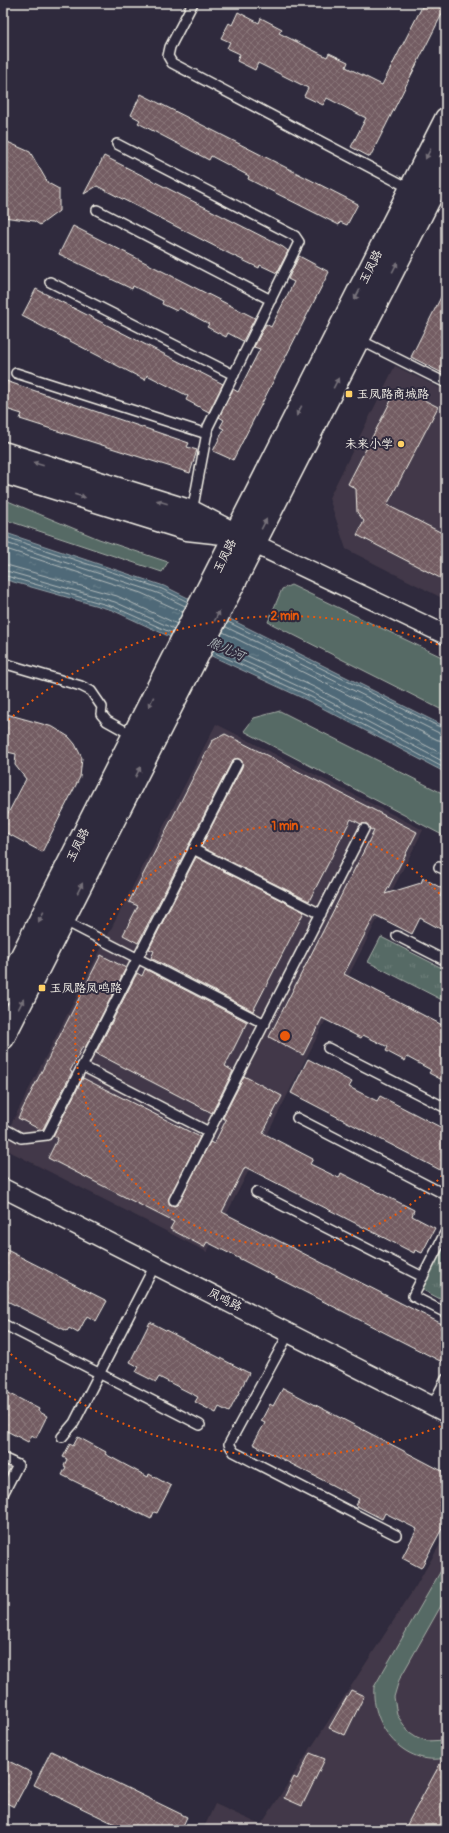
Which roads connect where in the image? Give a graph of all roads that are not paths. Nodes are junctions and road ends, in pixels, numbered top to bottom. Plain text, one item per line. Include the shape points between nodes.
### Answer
1 (193, 3) edge
2 (446, 119) edge
3 (117, 144) dead end
4 (446, 166) edge
5 (411, 189) junction
6 (97, 210) dead end
7 (50, 282) dead end
8 (271, 300) junction
9 (358, 339) junction
10 (16, 373) dead end
11 (234, 375) junction
12 (446, 383) edge
13 (207, 434) junction
14 (3, 453) edge
15 (3, 472) edge
16 (192, 512) junction
17 (245, 540) junction
18 (446, 635) edge
19 (3, 663) edge
20 (178, 671) junction
21 (134, 736) junction
22 (237, 764) dead end
23 (364, 829) dead end
24 (193, 849) junction
25 (321, 914) junction
26 (63, 920) junction
27 (397, 936) dead end
28 (137, 958) junction
29 (446, 961) edge
30 (3, 993) edge
31 (265, 1024) junction
32 (3, 1038) edge
33 (328, 1048) dead end
34 (82, 1066) junction
35 (446, 1108) edge
36 (297, 1118) dead end
37 (3, 1128) edge
38 (209, 1132) junction
39 (3, 1188) edge
40 (256, 1192) dead end
41 (446, 1195) edge
42 (174, 1200) dead end
43 (446, 1231) edge
44 (155, 1265) junction
45 (423, 1277) junction
46 (446, 1314) edge
47 (3, 1324) edge
48 (289, 1333) junction
49 (100, 1374) junction
50 (446, 1379) edge
51 (439, 1409) edge
52 (200, 1425) dead end
53 (62, 1436) dead end
54 (3, 1458) edge
55 (3, 1494) edge
56 (396, 1535) dead end

1 - 5 lane via 170,46 168,56 172,63
2 -> 5 street, 玉凤路
3 - 8 lane via 295,236 299,242
9 -> 4 street, 玉凤路
5 -> 17 street, 玉凤路
6 - 8 lane
7 - 11 lane
8 - 11 lane
9 - 12 lane
17 -> 9 street, 玉凤路
10 - 13 lane
11 - 13 lane via 208,427
13 - 16 lane
16 -> 14 street
15 -> 17 street via 187,529
16 - 17 street
17 - 18 street
17 - 20 street, 玉凤路
19 - 21 lane via 91,691 102,707 101,714 107,721
20 -> 21 street, 玉凤路
26 -> 20 street, 玉凤路
21 -> 30 street, 玉凤路
22 - 24 lane
23 - 25 lane
24 - 25 lane
24 - 28 lane
25 - 31 lane
26 - 28 lane
32 -> 26 street, 玉凤路
27 - 29 lane
28 - 31 lane
28 - 34 lane
31 - 38 lane
33 - 35 lane
34 - 37 lane via 47,1134 21,1138
34 - 38 lane
36 - 41 lane
38 - 42 lane
39 - 44 street, 凤鸣路
40 - 45 lane
43 - 45 lane
44 - 48 street, 凤鸣路
44 - 49 lane
45 - 46 lane via 413,1296
47 - 49 lane
48 - 51 street, 凤鸣路
48 - 56 lane via 229,1444 234,1452
49 - 52 lane
49 - 53 lane via 74,1424
50 - 51 lane
54 - 55 lane via 18,1465

